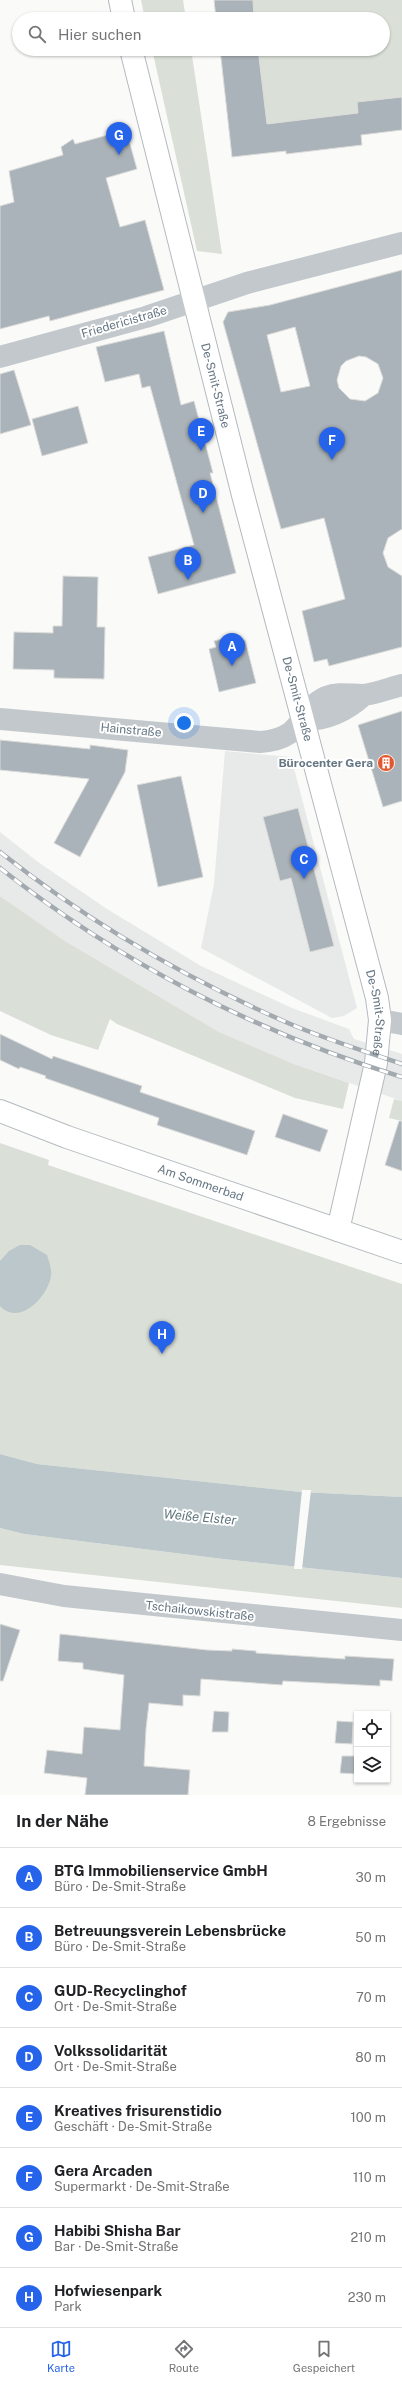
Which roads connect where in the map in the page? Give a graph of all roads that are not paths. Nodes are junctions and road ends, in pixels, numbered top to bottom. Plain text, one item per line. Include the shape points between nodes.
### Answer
1 (120, 0) edge
2 (123, 12) edge
3 (133, 56) edge
4 (402, 243) edge
5 (194, 301) junction
6 (0, 357) edge
7 (402, 685) edge
8 (0, 719) edge
9 (303, 721) junction
10 (380, 1020) junction
11 (402, 1024) edge
12 (0, 1111) edge
13 (338, 1230) junction
14 (402, 1252) edge
15 (0, 1584) edge
16 (402, 1630) edge

1 - 2 main road
3 - 5 main road, De-Smit-Straße
4 - 5 street, Friedericistraße via 247,283
5 - 6 street, Friedericistraße via 146,317
5 - 9 main road, De-Smit-Straße
7 - 9 street via 364,695 341,712 317,720
8 - 9 street, Hainstraße via 260,742 285,737
9 - 10 main road, De-Smit-Straße via 365,947
10 - 11 street
10 - 13 main road, De-Smit-Straße via 376,1063
12 - 13 main road, Am Sommerbad via 67,1137
13 - 14 main road, Am Sommerbad
15 - 16 street, Tschaikowskistraße via 64,1596

